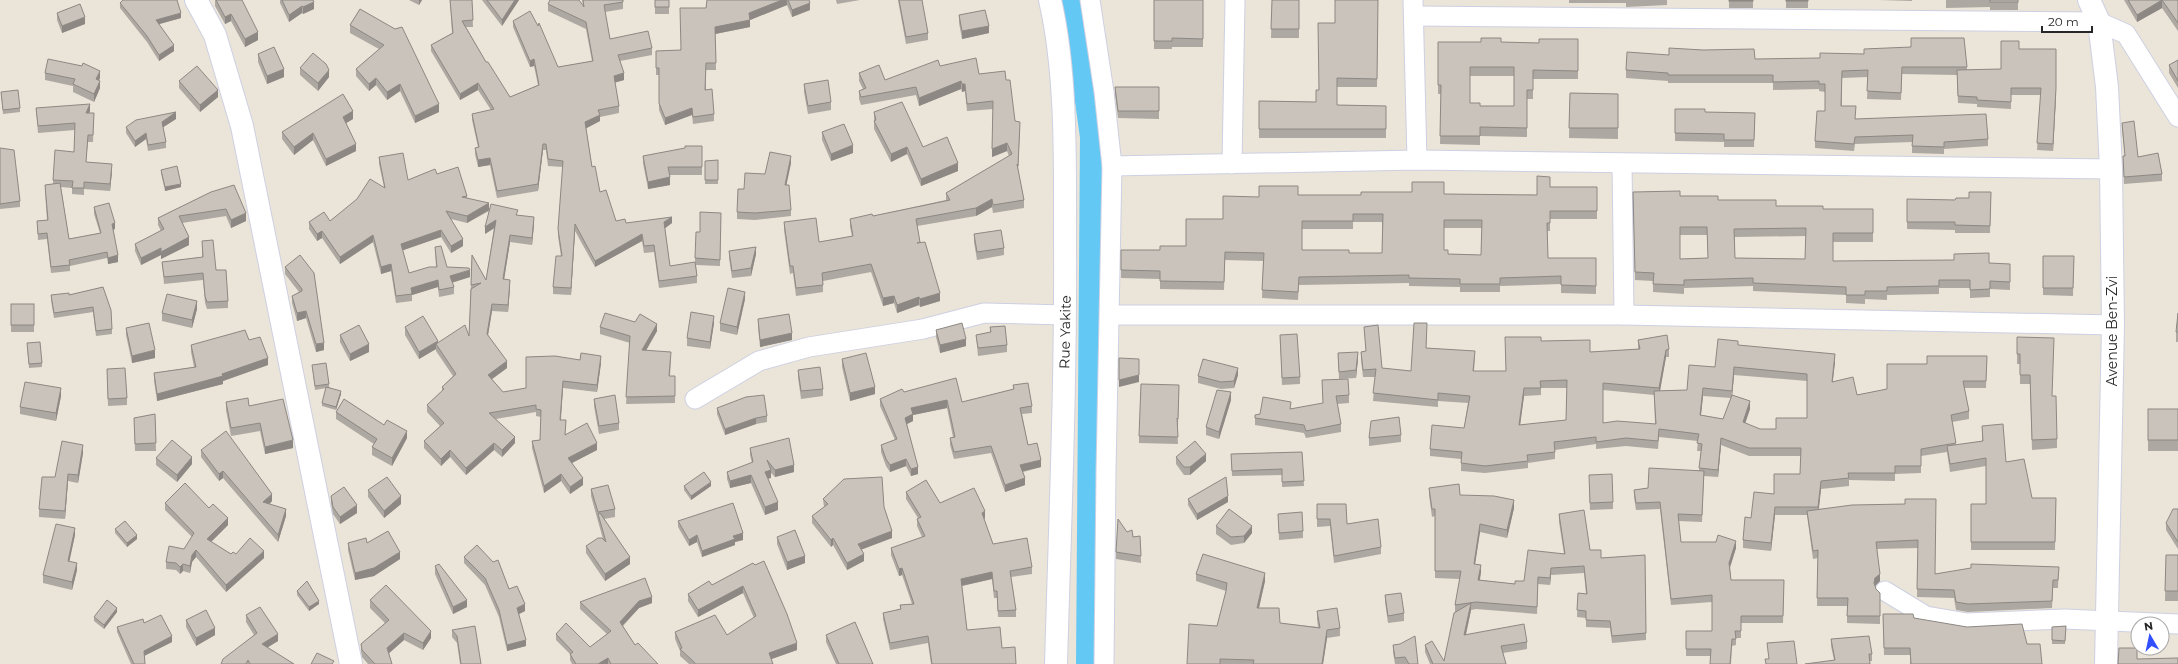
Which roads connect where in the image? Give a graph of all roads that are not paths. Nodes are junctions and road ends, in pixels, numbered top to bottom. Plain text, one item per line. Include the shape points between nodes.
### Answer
1 (196, 0) edge
2 (1050, 0) edge
3 (1090, 0) edge
4 (1235, 0) edge
5 (2089, 0) edge
6 (1413, 8) edge
7 (2099, 22) junction
8 (2178, 117) edge
9 (1417, 160) junction
10 (1232, 164) junction
11 (1622, 164) junction
12 (1112, 166) junction
13 (2111, 169) junction
14 (1066, 315) junction
15 (1110, 315) junction
16 (1624, 315) junction
17 (2113, 324) junction
18 (695, 399) dead end
19 (1884, 591) dead end
20 (2108, 622) junction
21 (2178, 624) edge
22 (351, 664) edge
23 (1056, 664) edge
24 (1104, 664) edge
25 (2106, 664) edge

1 - 22 street via 215,35 242,126
2 - 14 street, Rue Yakite via 1056,25 1062,96
3 - 12 street
4 - 10 street
5 - 7 street, Avenue Ben-Zvi
6 - 7 street
6 - 9 street
7 - 8 street via 2126,34
7 - 13 street, Avenue Ben-Zvi via 2107,87
9 - 10 street
9 - 11 street
10 - 12 street
11 - 13 street
11 - 16 street
12 - 15 street
13 - 17 street, Avenue Ben-Zvi
14 - 18 street via 984,313 923,329 809,348 759,361
14 - 23 street, Rue Yakite
15 - 16 street
15 - 24 street
16 - 17 street
17 - 20 street, Avenue Ben-Zvi
19 - 20 street via 1926,616 1967,623 2066,619
20 - 21 street
20 - 25 street, Avenue Ben-Zvi

